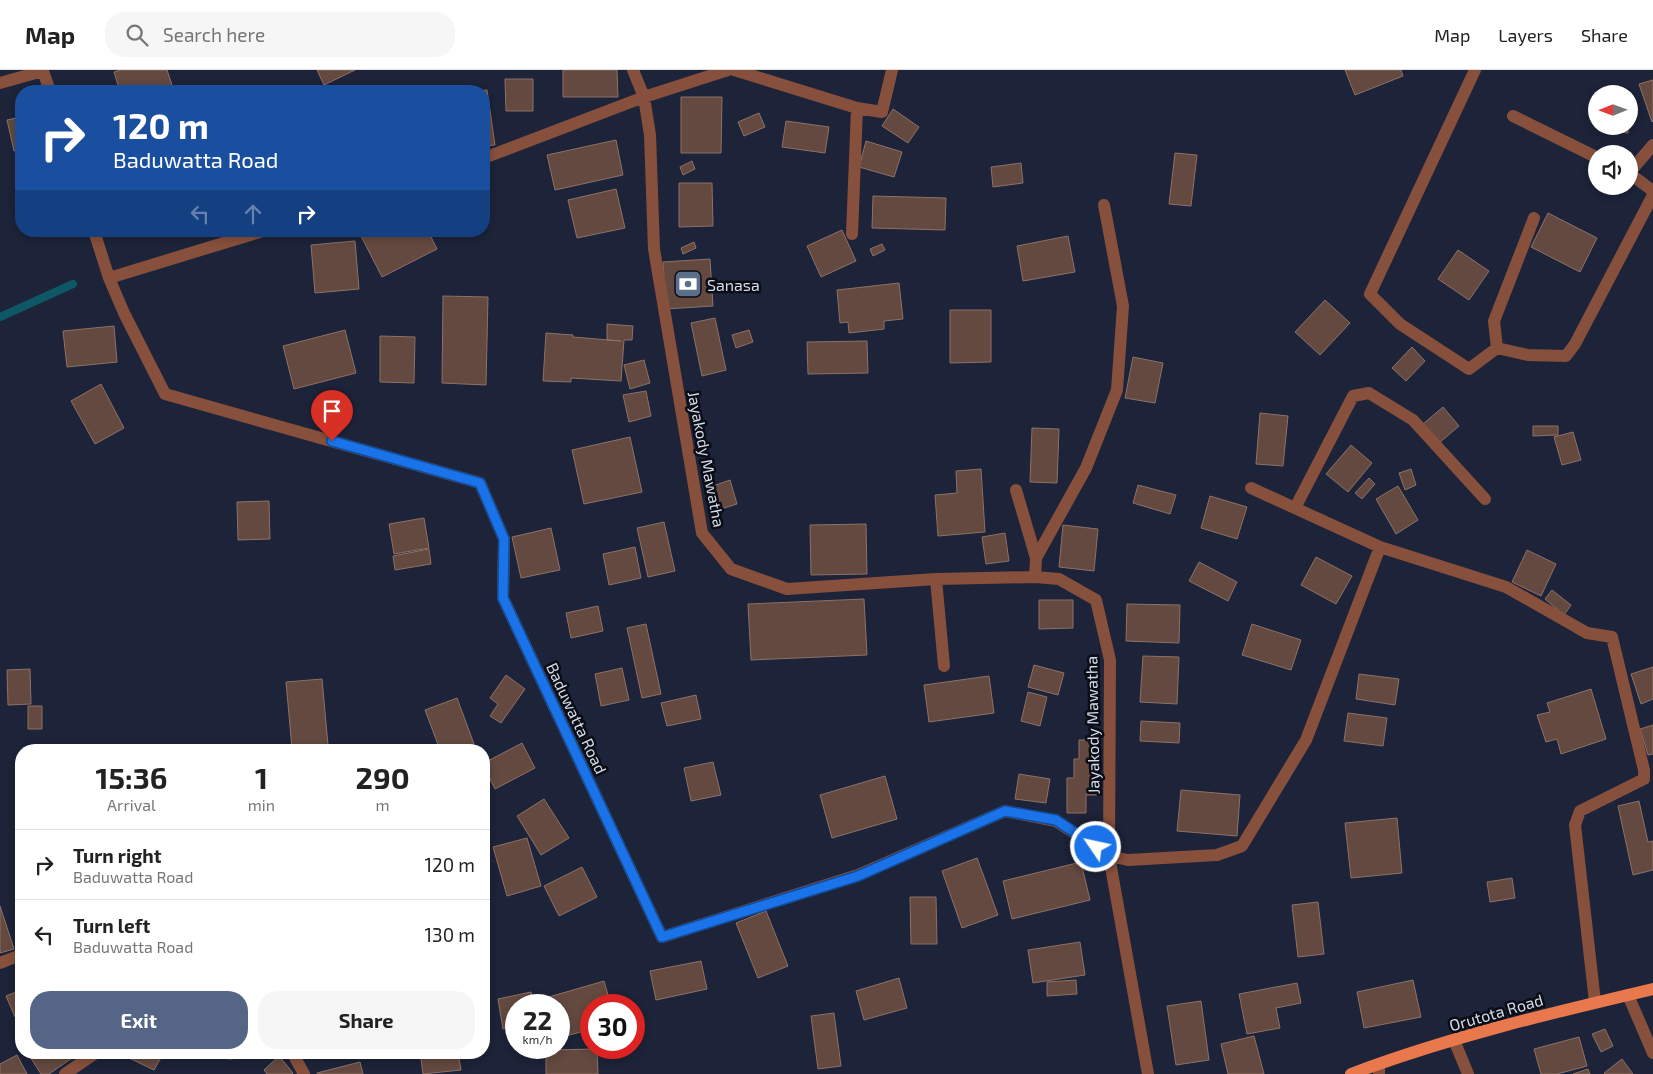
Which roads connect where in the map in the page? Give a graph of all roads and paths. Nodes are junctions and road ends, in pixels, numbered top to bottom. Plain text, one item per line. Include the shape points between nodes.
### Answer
1 (44, 70) edge
2 (633, 70) edge
3 (728, 70) edge
4 (734, 70) edge
5 (892, 70) edge
6 (1476, 70) edge
7 (0, 83) edge
8 (48, 85) edge
9 (644, 97) junction
10 (857, 108) junction
11 (1513, 116) dead end
12 (1653, 145) edge
13 (1588, 153) edge
14 (490, 156) edge
15 (1638, 162) edge
16 (1638, 180) edge
17 (1653, 192) edge
18 (1653, 195) edge
19 (1104, 205) dead end
20 (1534, 218) dead end
21 (852, 234) dead end
22 (96, 237) edge
23 (243, 237) edge
24 (109, 278) junction
25 (1496, 348) junction
26 (1251, 488) dead end
27 (1016, 490) dead end
28 (1485, 499) dead end
29 (1295, 508) junction
30 (1380, 547) junction
31 (1036, 558) junction
32 (1035, 577) junction
33 (936, 579) junction
34 (944, 666) dead end
35 (1109, 856) junction
36 (15, 957) edge
37 (0, 963) edge
38 (1653, 989) edge
39 (1628, 995) junction
40 (1595, 1002) junction
41 (1454, 1040) junction
42 (1653, 1053) edge
43 (86, 1059) edge
44 (296, 1059) edge
45 (1379, 1069) edge
46 (64, 1074) edge
47 (304, 1074) edge
48 (1148, 1074) edge
49 (1351, 1074) edge
50 (1468, 1074) edge

1 - 7 street
1 - 8 street
2 - 9 street, Jayakody Mawatha
3 - 9 street
4 - 10 street
5 - 10 street via 882,112
6 - 25 street via 1370,294 1400,324 1469,369
9 - 14 street
9 - 33 street, Jayakody Mawatha via 650,135 654,249 702,533 731,569 786,589
10 - 21 street
11 - 13 street
12 - 15 street
16 - 17 street
18 - 25 street via 1566,356 1528,355
19 - 31 street via 1123,306 1117,390 1086,468
20 - 25 street via 1494,320
22 - 24 street, Baduwatta Road
23 - 24 street
24 - 35 street, Baduwatta Road via 165,394 480,483 504,539 503,598 662,937 858,876 1005,811 1056,820
26 - 29 street
27 - 31 street
28 - 29 street via 1413,420 1368,392 1353,396
29 - 30 street
30 - 35 street via 1306,740 1242,846 1217,855 1128,860
30 - 40 street via 1506,587 1587,633 1612,637 1644,779 1580,810 1575,825
31 - 32 street
32 - 33 street, Jayakody Mawatha
32 - 35 street, Jayakody Mawatha via 1059,579 1096,600 1110,660
33 - 34 street
35 - 48 street, Jayakody Mawatha
36 - 37 street
38 - 39 main road, Orutota Road
39 - 40 main road, Orutota Road
39 - 42 street
40 - 41 main road, Orutota Road
41 - 45 main road, Orutota Road
41 - 50 street
43 - 46 street
44 - 47 street
45 - 49 main road, Orutota Road

